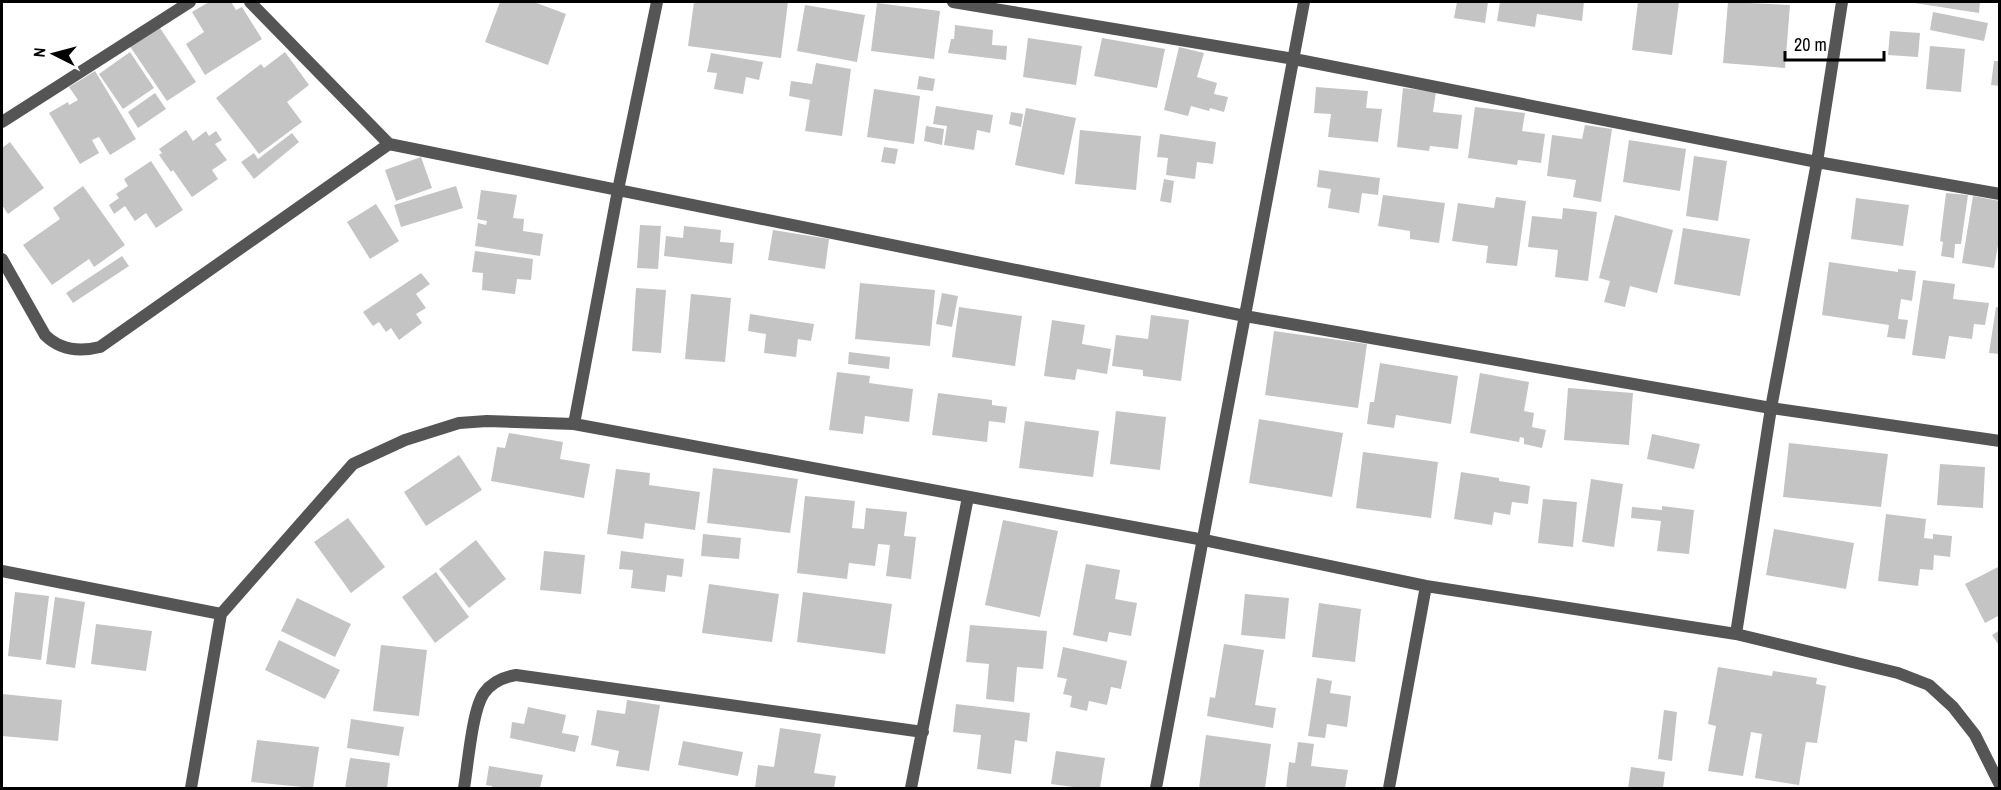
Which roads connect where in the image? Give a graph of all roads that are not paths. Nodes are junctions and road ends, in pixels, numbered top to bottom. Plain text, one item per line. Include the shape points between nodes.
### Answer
1 (190, 2) edge
2 (250, 2) edge
3 (657, 2) edge
4 (953, 2) edge
5 (1304, 2) edge
6 (1842, 2) edge
7 (1294, 59) junction
8 (2, 122) edge
9 (389, 144) junction
10 (1817, 162) junction
11 (618, 190) junction
12 (2000, 194) edge
13 (2, 259) edge
14 (1245, 316) junction
15 (1772, 408) junction
16 (574, 424) junction
17 (2000, 441) edge
18 (968, 497) junction
19 (1204, 540) junction
20 (2, 571) edge
21 (1426, 586) junction
22 (221, 614) junction
23 (1736, 634) junction
24 (923, 732) junction
25 (2000, 785) edge
26 (191, 789) edge
27 (464, 789) edge
28 (911, 789) edge
29 (1156, 789) edge
30 (1389, 789) edge

1 - 8 street
2 - 9 street
3 - 11 street
4 - 7 street
5 - 7 street
6 - 10 street
7 - 10 street
7 - 14 street
9 - 11 street
9 - 13 street via 100,347 84,351 53,343
10 - 12 street
10 - 15 street
11 - 14 street
11 - 16 street
14 - 15 street
14 - 19 street
15 - 17 street
15 - 23 street
16 - 18 street
16 - 22 street via 459,423 405,440 353,464
18 - 19 street
18 - 24 street
19 - 21 street
19 - 29 street
20 - 22 street
21 - 23 street
21 - 30 street
22 - 26 street
23 - 25 street via 1898,673 1929,685 1975,735
24 - 27 street via 516,675 494,683 477,708
24 - 28 street

